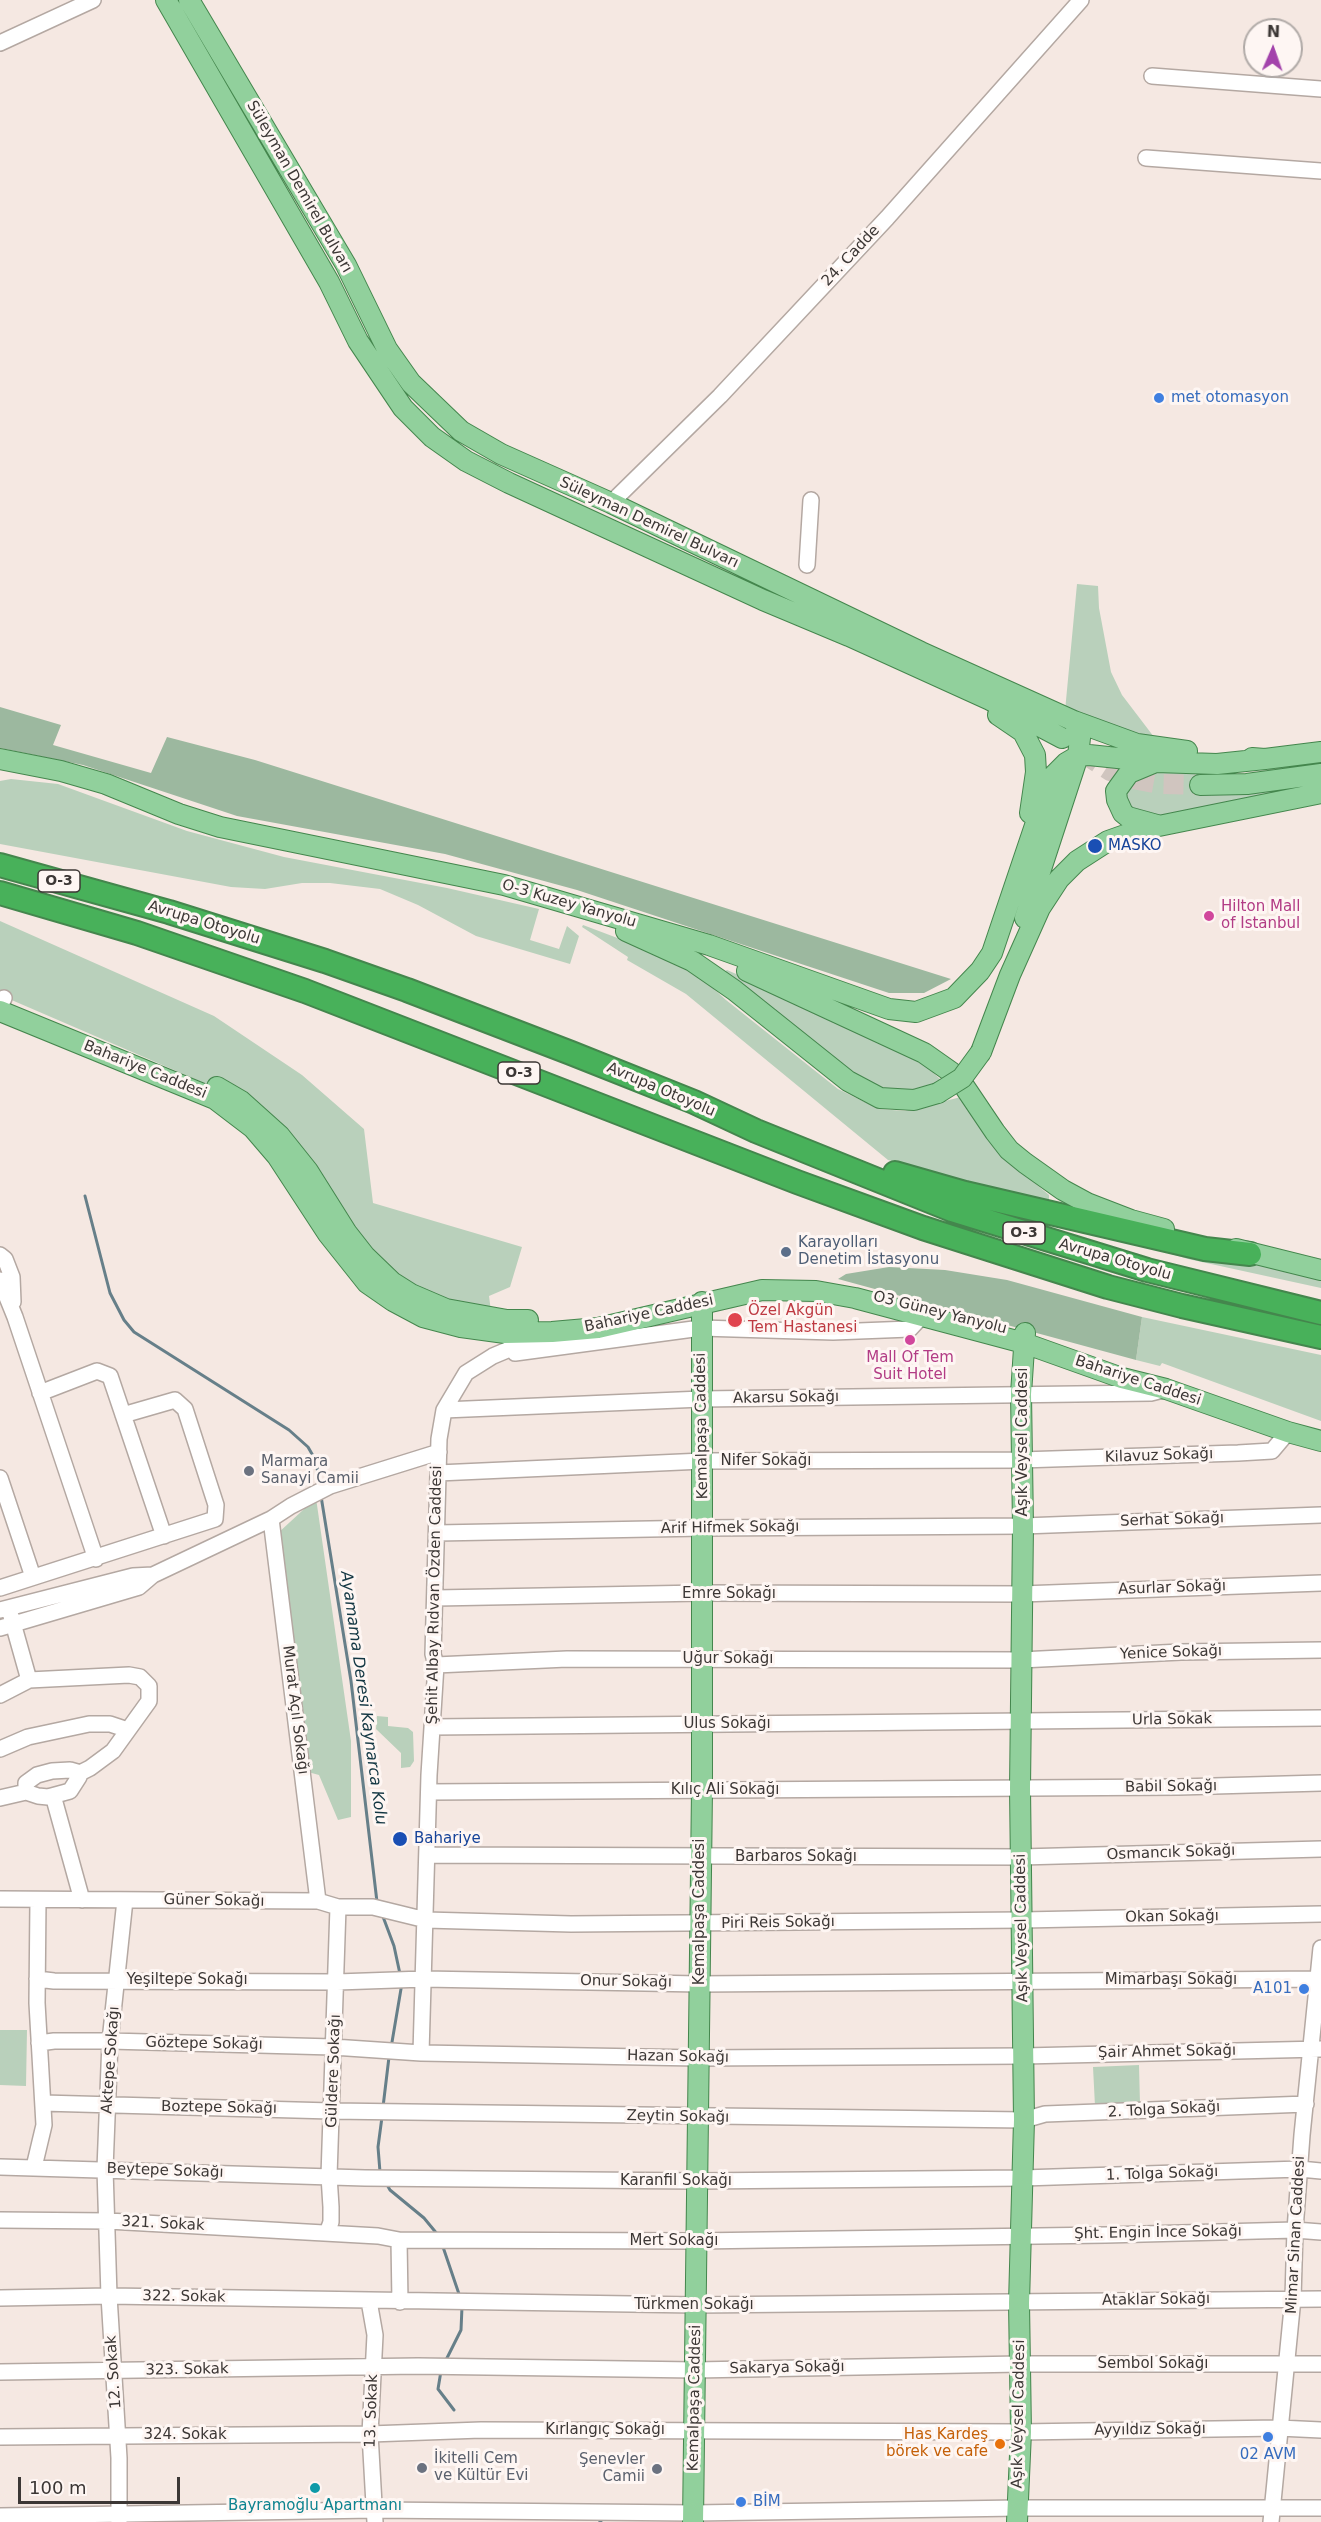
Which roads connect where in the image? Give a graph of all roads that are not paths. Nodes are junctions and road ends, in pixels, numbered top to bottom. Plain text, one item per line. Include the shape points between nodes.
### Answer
1 (93, 0) edge
2 (166, 0) edge
3 (189, 0) edge
4 (1081, 0) edge
5 (0, 43) edge
6 (1152, 76) dead end
7 (1321, 89) edge
8 (1146, 158) dead end
9 (1321, 171) edge
10 (811, 500) dead end
11 (611, 503) junction
12 (807, 565) dead end
13 (763, 600) junction
14 (1074, 721) junction
15 (1062, 738) tunnel mouth
16 (1321, 752) edge
17 (1078, 756) junction
18 (0, 759) edge
19 (1265, 759) junction
20 (1156, 762) junction
21 (0, 771) edge
22 (1321, 774) edge
23 (1200, 785) tunnel mouth
24 (1321, 793) edge
25 (1167, 826) junction
26 (1033, 836) junction
27 (0, 865) edge
28 (0, 893) edge
29 (649, 926) junction
30 (1010, 975) junction
31 (1, 1003) edge
32 (737, 1122) junction
33 (1251, 1254) junction
34 (2, 1259) edge
35 (1321, 1270) edge
36 (4, 1278) edge
37 (702, 1302) junction
38 (1182, 1306) junction
39 (1321, 1313) edge
40 (922, 1316) junction
41 (701, 1329) junction
42 (552, 1332) junction
43 (1024, 1338) junction
44 (1321, 1338) edge
45 (1321, 1350) edge
46 (493, 1356) junction
47 (1166, 1389) junction
48 (40, 1393) junction
49 (1021, 1395) junction
50 (702, 1399) junction
51 (444, 1410) junction
52 (123, 1415) junction
53 (1321, 1431) edge
54 (1288, 1432) junction
55 (1321, 1441) edge
56 (438, 1452) junction
57 (1021, 1460) junction
58 (703, 1461) junction
59 (438, 1473) junction
60 (0, 1478) edge
61 (1321, 1515) edge
62 (271, 1519) junction
63 (1023, 1526) junction
64 (703, 1528) junction
65 (437, 1533) junction
66 (164, 1536) junction
67 (96, 1559) junction
68 (153, 1575) junction
69 (33, 1577) junction
70 (1321, 1583) edge
71 (0, 1588) edge
72 (702, 1593) junction
73 (1022, 1594) junction
74 (436, 1598) junction
75 (4, 1609) edge
76 (7, 1626) edge
77 (1321, 1650) edge
78 (702, 1658) junction
79 (1021, 1660) junction
80 (436, 1665) junction
81 (29, 1680) junction
82 (0, 1695) edge
83 (1321, 1718) edge
84 (1022, 1723) junction
85 (702, 1724) junction
86 (433, 1727) junction
87 (128, 1730) junction
88 (0, 1749) edge
89 (78, 1774) junction
90 (1321, 1783) edge
91 (1020, 1788) junction
92 (702, 1790) junction
93 (26, 1792) junction
94 (429, 1792) junction
95 (55, 1796) junction
96 (0, 1797) edge
97 (1321, 1850) edge
98 (427, 1855) junction
99 (700, 1857) junction
100 (1021, 1857) junction
101 (0, 1899) edge
102 (38, 1900) junction
103 (82, 1900) junction
104 (124, 1900) junction
105 (318, 1901) junction
106 (338, 1907) junction
107 (1321, 1914) edge
108 (426, 1920) junction
109 (1023, 1920) junction
110 (700, 1924) junction
111 (1321, 1948) edge
112 (37, 1978) junction
113 (424, 1978) junction
114 (1319, 1979) edge
115 (117, 1980) junction
116 (1024, 1981) junction
117 (337, 1982) junction
118 (700, 1984) junction
119 (110, 2041) junction
120 (39, 2043) junction
121 (333, 2047) junction
122 (1316, 2049) edge
123 (421, 2053) junction
124 (1024, 2056) junction
125 (699, 2058) junction
126 (43, 2103) junction
127 (1306, 2103) junction
128 (107, 2106) junction
129 (331, 2111) junction
130 (698, 2117) junction
131 (1024, 2120) junction
132 (0, 2167) edge
133 (34, 2167) junction
134 (105, 2169) junction
135 (1300, 2169) junction
136 (1321, 2171) edge
137 (329, 2176) junction
138 (1023, 2178) junction
139 (697, 2181) junction
140 (0, 2220) edge
141 (108, 2221) junction
142 (1294, 2230) junction
143 (1321, 2232) edge
144 (327, 2234) junction
145 (1021, 2236) junction
146 (399, 2240) junction
147 (697, 2241) junction
148 (109, 2296) junction
149 (0, 2298) edge
150 (1293, 2298) junction
151 (1321, 2299) edge
152 (369, 2301) junction
153 (400, 2302) junction
154 (1019, 2303) junction
155 (696, 2305) junction
156 (1287, 2363) junction
157 (1020, 2364) junction
158 (1321, 2364) edge
159 (374, 2367) junction
160 (695, 2370) junction
161 (112, 2371) junction
162 (0, 2372) edge
163 (1279, 2428) junction
164 (1321, 2430) edge
165 (694, 2431) junction
166 (1020, 2432) junction
167 (370, 2434) junction
168 (118, 2435) junction
169 (0, 2437) edge
170 (1321, 2508) edge
171 (1017, 2515) edge
172 (1271, 2515) edge
173 (0, 2516) edge
174 (375, 2516) edge
175 (694, 2517) edge
176 (119, 2518) edge

1 - 5 street
2 - 13 main road, Süleyman Demirel Bulvarı via 329,282 364,351 403,408 466,461
3 - 11 main road, Süleyman Demirel Bulvarı via 346,265 387,349 411,383 471,437
4 - 11 street, 24. Cadde via 887,218 720,396
6 - 7 street
8 - 9 street
10 - 12 street
11 - 14 main road, Süleyman Demirel Bulvarı
13 - 15 main road, Süleyman Demirel Bulvarı via 980,695
13 - 26 main road via 861,654 1003,718 1023,732 1036,763 1031,800
14 - 17 main road via 1080,738
14 - 19 main road, Süleyman Demirel Bulvarı via 1137,744
16 - 19 main road, Süleyman Demirel Bulvarı
17 - 20 main road
17 - 26 main road, O-3 Kuzey Yanyolu via 1051,778
17 - 30 main road
18 - 29 main road, O-3 Kuzey Yanyolu via 106,784 220,827 504,885
19 - 20 main road via 1217,764
20 - 25 main road via 1129,773 1116,792 1117,800 1128,817
21 - 30 main road, O-3 Kuzey Yanyolu, bridge via 59,781 218,836 394,870 570,911 639,936 692,961 848,1081 880,1098 914,1100 938,1093 962,1078 981,1053
22 - 23 main road via 1247,784
24 - 25 main road
25 - 30 main road via 1123,835 1077,861 1044,902
26 - 29 main road, O-3 Kuzey Yanyolu via 995,945 980,971 954,998 916,1012 889,1009
27 - 32 highway, Avrupa Otoyolu / O-3 via 325,961 571,1053
28 - 38 highway, Avrupa Otoyolu / O-3 via 137,933 295,987 923,1228 1108,1287
29 - 33 main road via 932,1058 962,1083 1010,1150 1087,1203 1131,1220
31 - 42 main road, Bahariye Caddesi via 215,1099 253,1128 278,1156 328,1234 367,1282 393,1302 423,1317 461,1327 505,1333
31 - 43 main road, O3 Güney Yanyolu via 208,1082 241,1101 280,1136 308,1171 365,1256 392,1282 446,1309 507,1320 567,1320 614,1315 758,1282 799,1281 843,1289
32 - 33 highway via 965,1193 1205,1249
32 - 39 highway, Avrupa Otoyolu / O-3 via 952,1210 1147,1270
33 - 35 main road
34 - 36 street
36 - 48 street
37 - 40 main road, Bahariye Caddesi via 762,1290 816,1291
37 - 41 main road, Kemalpaşa Caddesi
37 - 42 main road, Bahariye Caddesi via 598,1328
38 - 44 highway, O-3
38 - 45 highway via 1202,1320
40 - 41 street via 910,1329 888,1331
40 - 43 main road, Bahariye Caddesi
41 - 46 street
41 - 50 main road, Kemalpaşa Caddesi
42 - 46 street, Şehit Albay Rıdvan Özden Caddesi
43 - 47 main road, Bahariye Caddesi via 1122,1378
43 - 49 main road, Aşık Veysel Caddesi
43 - 53 main road via 1166,1377
46 - 51 street, Şehit Albay Rıdvan Özden Caddesi via 466,1373
47 - 49 street, Akarsu Sokağı via 1151,1394
47 - 54 main road, Bahariye Caddesi
48 - 52 street via 97,1371 110,1376
48 - 67 street
49 - 50 street, Akarsu Sokağı
49 - 57 main road, Aşık Veysel Caddesi
50 - 51 street, Akarsu Sokağı
50 - 58 main road, Kemalpaşa Caddesi
51 - 56 street, Şehit Albay Rıdvan Özden Caddesi
52 - 66 street
52 - 66 street via 175,1400 185,1409 216,1505 214,1519
54 - 55 main road, Bahariye Caddesi
54 - 57 street, Kilavuz Sokağı via 1272,1450
56 - 59 street, Şehit Albay Rıdvan Özden Caddesi
56 - 62 street via 330,1486
57 - 58 street, Nifer Sokağı
57 - 63 main road, Aşık Veysel Caddesi
58 - 59 street, Nifer Sokağı
58 - 64 main road, Kemalpaşa Caddesi
59 - 65 street, Şehit Albay Rıdvan Özden Caddesi
60 - 69 street
61 - 63 street, Serhat Sokağı
62 - 68 street
62 - 105 street, Murat Açıl Sokağı
63 - 64 street, Arif Hifmek Sokağı
63 - 73 main road, Aşık Veysel Caddesi
64 - 65 street, Arif Hifmek Sokağı
64 - 72 main road, Kemalpaşa Caddesi
65 - 74 street, Şehit Albay Rıdvan Özden Caddesi
66 - 67 street
67 - 69 street
68 - 75 street via 133,1576
68 - 76 street via 139,1587
69 - 71 street
70 - 73 street, Asurlar Sokağı
72 - 73 street, Emre Sokağı
72 - 74 street, Emre Sokağı
72 - 78 main road, Kemalpaşa Caddesi
73 - 79 main road, Aşık Veysel Caddesi
74 - 80 street, Şehit Albay Rıdvan Özden Caddesi
75 - 76 street
76 - 81 street
77 - 79 street, Yenice Sokağı
78 - 79 street, Uğur Sokağı
78 - 80 street, Uğur Sokağı
78 - 85 main road, Kemalpaşa Caddesi
79 - 84 main road, Aşık Veysel Caddesi
80 - 86 street, Şehit Albay Rıdvan Özden Caddesi
81 - 82 street
81 - 87 street via 129,1676 144,1679 149,1686 149,1701
83 - 84 street, Urla Sokak
84 - 85 street, Ulus Sokağı
84 - 91 main road, Aşık Veysel Caddesi
85 - 86 street, Ulus Sokağı
85 - 92 main road, Kemalpaşa Caddesi
86 - 94 street, Şehit Albay Rıdvan Özden Caddesi
87 - 88 street via 110,1724 89,1724 28,1737
87 - 89 street via 107,1756
89 - 93 street via 70,1770 43,1773 28,1780
89 - 95 street via 70,1791
90 - 91 street, Babil Sokağı
91 - 92 street, Kılıç Ali Sokağı
91 - 100 main road, Aşık Veysel Caddesi
92 - 94 street, Kılıç Ali Sokağı
92 - 99 main road, Kemalpaşa Caddesi
93 - 95 street
93 - 96 street
94 - 98 street, Şehit Albay Rıdvan Özden Caddesi
95 - 103 street
97 - 100 street, Osmancık Sokağı
98 - 99 street, Barbaros Sokağı
98 - 108 street, Şehit Albay Rıdvan Özden Caddesi
99 - 100 street, Barbaros Sokağı
99 - 110 main road, Kemalpaşa Caddesi
100 - 109 main road, Aşık Veysel Caddesi
101 - 102 street, Güner Sokağı
102 - 103 street, Güner Sokağı
102 - 112 street
103 - 104 street, Güner Sokağı
104 - 105 street, Güner Sokağı
104 - 115 street, Aktepe Sokağı
105 - 106 street, Güner Sokağı
106 - 108 street, Güner Sokağı via 380,1909
106 - 117 street, Güldere Sokağı
107 - 109 street, Okan Sokağı
108 - 110 street, Piri Reis Sokağı
108 - 113 street, Şehit Albay Rıdvan Özden Caddesi
109 - 110 street, Piri Reis Sokağı
109 - 116 main road, Aşık Veysel Caddesi
110 - 118 main road, Kemalpaşa Caddesi
111 - 114 street, Mimar Sinan Caddesi
112 - 115 street, Yeşiltepe Sokağı
112 - 120 street
113 - 117 street, Onur Sokağı
113 - 118 street, Onur Sokağı
113 - 123 street
114 - 116 street, Mimarbaşı Sokağı
114 - 122 street, Mimar Sinan Caddesi
115 - 117 street, Yeşiltepe Sokağı
115 - 119 street, Aktepe Sokağı
116 - 118 street, Onur Sokağı
116 - 124 main road, Aşık Veysel Caddesi
117 - 121 street, Güldere Sokağı
118 - 125 main road, Kemalpaşa Caddesi
119 - 120 street, Göztepe Sokağı
119 - 121 street, Göztepe Sokağı
119 - 128 street, Aktepe Sokağı
120 - 126 street
121 - 123 street, Hazan Sokağı
121 - 129 street, Güldere Sokağı
122 - 124 street, Şair Ahmet Sokağı
122 - 127 street, Mimar Sinan Caddesi
123 - 125 street, Hazan Sokağı
124 - 125 street, Hazan Sokağı
124 - 131 main road, Aşık Veysel Caddesi
125 - 130 main road, Kemalpaşa Caddesi
126 - 128 street, Boztepe Sokağı
126 - 133 street via 44,2125
127 - 131 street, 2. Tolga Sokağı via 1045,2114
127 - 135 street, Mimar Sinan Caddesi
128 - 129 street, Boztepe Sokağı
128 - 134 street, Aktepe Sokağı
129 - 130 street, Zeytin Sokağı
129 - 137 street, Güldere Sokağı
130 - 131 street, Zeytin Sokağı
130 - 139 main road, Kemalpaşa Caddesi
131 - 138 main road, Aşık Veysel Caddesi
132 - 133 street, Beytepe Sokağı
133 - 134 street, Beytepe Sokağı
134 - 137 street, Beytepe Sokağı
134 - 141 street, Aktepe Sokağı
135 - 136 street, 1. Tolga Sokağı
135 - 138 street, 1. Tolga Sokağı
135 - 142 street, Mimar Sinan Caddesi
137 - 139 street, Karanfil Sokağı
137 - 144 street, Güldere Sokağı via 331,2222
138 - 139 street, Karanfil Sokağı
138 - 145 main road, Aşık Veysel Caddesi
139 - 147 main road, Kemalpaşa Caddesi
140 - 141 street, 321. Sokak
141 - 144 street, 321. Sokak
141 - 148 street, 12. Sokak
142 - 143 street, Şht. Engin İnce Sokağı
142 - 145 street, Şht. Engin İnce Sokağı
142 - 150 street, Mimar Sinan Caddesi
144 - 146 street, Mert Sokağı
145 - 147 street, Mert Sokağı
145 - 154 main road, Aşık Veysel Caddesi
146 - 147 street, Mert Sokağı
146 - 153 street
147 - 155 main road, Kemalpaşa Caddesi
148 - 149 street, 322. Sokak
148 - 152 street, 322. Sokak
148 - 161 street, 12. Sokak
150 - 151 street, Ataklar Sokağı
150 - 154 street, Ataklar Sokağı
150 - 156 street, Mimar Sinan Caddesi
152 - 153 street, Türkmen Sokağı
152 - 159 street, 13. Sokak via 375,2335
153 - 155 street, Türkmen Sokağı
154 - 155 street, Türkmen Sokağı
154 - 157 main road, Aşık Veysel Caddesi
155 - 160 main road, Kemalpaşa Caddesi
156 - 157 street, Sembol Sokağı
156 - 158 street, Sembol Sokağı
156 - 163 street, Mimar Sinan Caddesi
157 - 160 street, Sakarya Sokağı
157 - 166 main road, Aşık Veysel Caddesi
159 - 160 street, Sakarya Sokağı
159 - 161 street, 323. Sokak
159 - 167 street, 13. Sokak
160 - 165 main road, Kemalpaşa Caddesi
161 - 162 street, 323. Sokak
161 - 168 street, 12. Sokak
163 - 164 street, Ayyıldız Sokağı
163 - 166 street, Ayyıldız Sokağı
163 - 172 street, Mimar Sinan Caddesi
165 - 166 street, Kırlangıç Sokağı
165 - 167 street, Kırlangıç Sokağı
165 - 175 main road, Kemalpaşa Caddesi
166 - 171 main road, Aşık Veysel Caddesi
167 - 168 street, 324. Sokak
167 - 174 street, 13. Sokak
168 - 169 street, 324. Sokak
168 - 176 street, 12. Sokak
170 - 172 street
171 - 172 street
171 - 175 street
173 - 176 street
174 - 175 street
174 - 176 street

